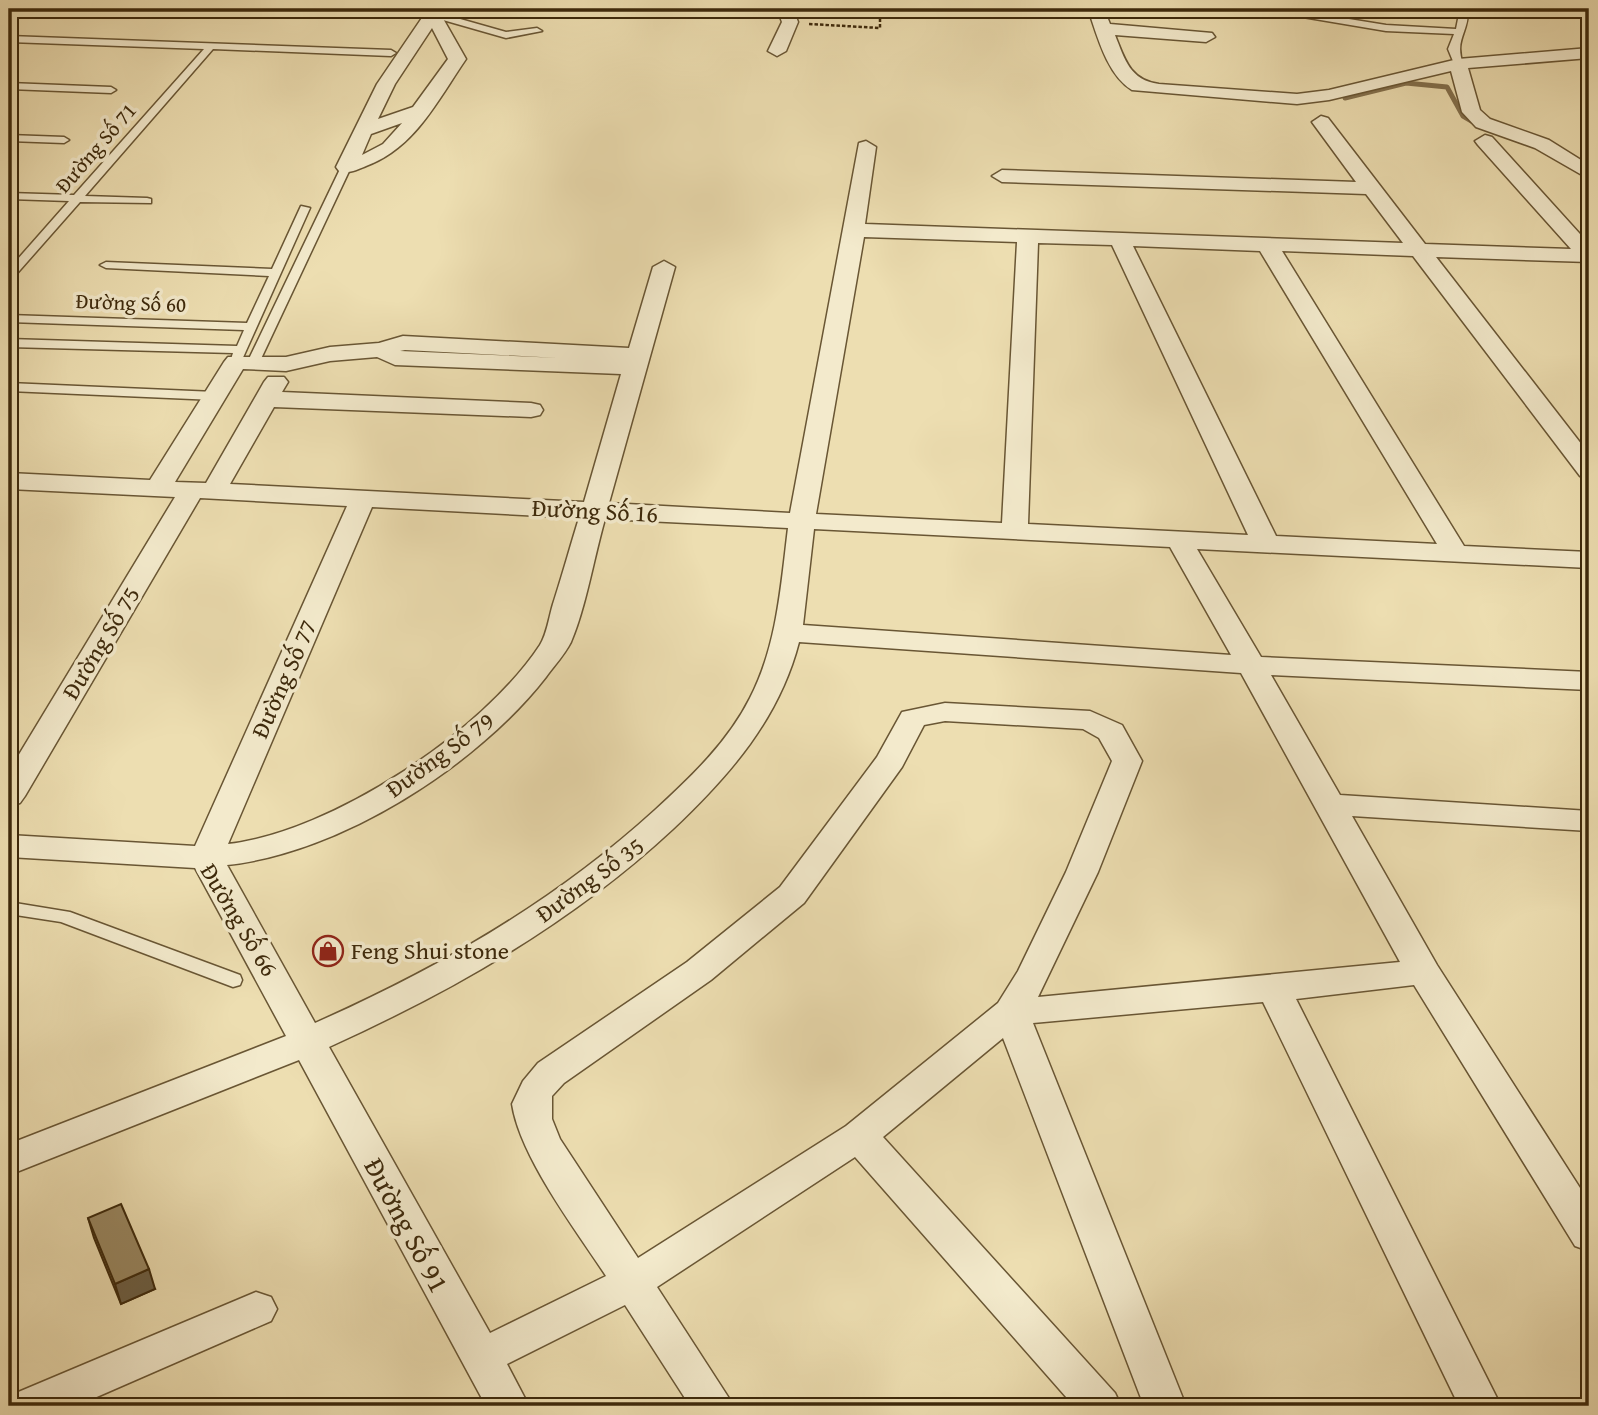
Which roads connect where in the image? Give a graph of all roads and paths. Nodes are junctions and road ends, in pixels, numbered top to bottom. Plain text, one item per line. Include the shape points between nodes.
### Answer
1 (880, 9) edge
2 (1096, 9) edge
3 (1273, 9) edge
4 (1464, 9) edge
5 (434, 11) edge
6 (788, 15) edge
7 (1104, 30) junction
8 (537, 31) dead end
9 (1460, 32) junction
10 (1206, 37) dead end
11 (9, 38) edge
12 (212, 45) junction
13 (777, 51) dead end
14 (391, 53) dead end
15 (1588, 54) edge
16 (1458, 64) junction
17 (1401, 78) junction
18 (1462, 85) junction
19 (9, 86) edge
20 (111, 90) dead end
21 (420, 111) junction
22 (1321, 122) dead end
23 (363, 131) junction
24 (9, 138) edge
25 (64, 140) dead end
26 (1485, 141) dead end
27 (866, 147) dead end
28 (346, 167) junction
29 (1589, 173) edge
30 (1002, 176) dead end
31 (1372, 188) junction
32 (9, 196) edge
33 (77, 199) junction
34 (147, 201) dead end
35 (304, 208) dead end
36 (854, 230) junction
37 (1028, 236) junction
38 (1119, 240) junction
39 (1266, 245) junction
40 (1421, 250) junction
41 (1589, 256) edge
42 (106, 265) dead end
43 (664, 267) dead end
44 (276, 272) junction
45 (9, 276) edge
46 (9, 318) edge
47 (251, 327) junction
48 (9, 343) edge
49 (243, 359) junction
50 (637, 361) junction
51 (286, 364) junction
52 (9, 387) edge
53 (215, 396) junction
54 (266, 399) junction
55 (531, 410) dead end
56 (1589, 471) edge
57 (9, 482) edge
58 (158, 488) junction
59 (203, 491) junction
60 (362, 500) junction
61 (594, 511) junction
62 (802, 520) junction
63 (1015, 531) junction
64 (1179, 540) junction
65 (1266, 544) junction
66 (1456, 554) junction
67 (1589, 560) edge
68 (789, 633) junction
69 (1254, 665) junction
70 (1589, 681) edge
71 (9, 796) edge
72 (1327, 804) junction
73 (1589, 821) edge
74 (9, 846) edge
75 (206, 857) junction
76 (9, 908) edge
77 (1423, 972) junction
78 (233, 980) dead end
79 (1274, 989) junction
80 (1011, 1012) junction
81 (310, 1042) junction
82 (859, 1136) junction
83 (9, 1160) edge
84 (1589, 1236) edge
85 (632, 1282) junction
86 (256, 1309) dead end
87 (482, 1357) junction
88 (31, 1406) edge
89 (508, 1406) edge
90 (713, 1406) edge
91 (1100, 1406) edge
92 (1165, 1406) edge
93 (1480, 1406) edge

1 - 6 path via 880,28
2 - 7 street
3 - 9 lane via 1386,27
4 - 9 lane
5 - 8 lane via 506,35
5 - 21 street via 457,59
5 - 23 street via 386,83
6 - 13 street
7 - 10 street
7 - 17 street via 1123,69 1143,87 1297,99
9 - 16 lane via 1453,49
11 - 12 lane
12 - 14 lane
12 - 33 lane, Đường Số 71
15 - 16 street
16 - 17 street
16 - 18 street
17 - 18 street via 1434,78
18 - 29 street via 1471,112 1483,124 1542,144
19 - 20 lane
21 - 23 street
21 - 28 street via 401,142 389,152
22 - 31 street
23 - 28 street
24 - 25 lane
26 - 41 street
27 - 36 street
28 - 49 lane
30 - 31 street
31 - 40 street
32 - 33 lane
33 - 34 lane
33 - 45 lane, Đường Số 71
35 - 44 lane
36 - 37 street
36 - 62 street
37 - 38 street
37 - 63 street
38 - 39 street
38 - 65 street
39 - 40 street
39 - 66 street
40 - 41 street
40 - 56 street
42 - 44 lane
43 - 50 street, Đường Số 79
44 - 47 lane
46 - 47 lane, Đường Số 60
47 - 49 lane
48 - 49 lane, Đường Số 60
49 - 51 street
49 - 53 street
50 - 51 street via 395,358 380,350
50 - 61 street, Đường Số 79
51 - 54 street, Đường Số 75
52 - 53 lane
53 - 58 street
54 - 55 street
54 - 59 street, Đường Số 75
57 - 58 street, Đường Số 16
58 - 59 street, Đường Số 16
59 - 60 street, Đường Số 16
59 - 71 street, Đường Số 75
60 - 61 street, Đường Số 16
60 - 75 street, Đường Số 77
61 - 62 street, Đường Số 16
61 - 75 street, Đường Số 79 via 556,643 522,690 482,729 425,771 351,815 302,835
62 - 63 street, Đường Số 16
62 - 68 street, Đường Số 35
63 - 64 street, Đường Số 16
64 - 65 street, Đường Số 16
64 - 69 street
65 - 66 street, Đường Số 16
66 - 67 street, Đường Số 16
68 - 69 street
68 - 81 street, Đường Số 35 via 773,682 752,722 720,764 650,837 561,904 456,969
69 - 70 street
69 - 72 street
72 - 73 street
72 - 77 street
74 - 75 street, Đường Số 66
75 - 81 street, Đường Số 66
76 - 78 lane via 64,916
77 - 79 street
77 - 84 street
79 - 80 street
79 - 93 street
80 - 82 street
80 - 85 street via 1077,884 1127,761 1111,732 1090,720 944,712 913,718 891,761 792,895 699,971 551,1073 537,1089 530,1106 538,1136
80 - 92 street
81 - 83 street, Đường Số 35
81 - 87 street, Đường Số 91
82 - 85 street
82 - 91 street
85 - 87 street
85 - 90 street
86 - 88 street
87 - 89 street, Đường Số 91

